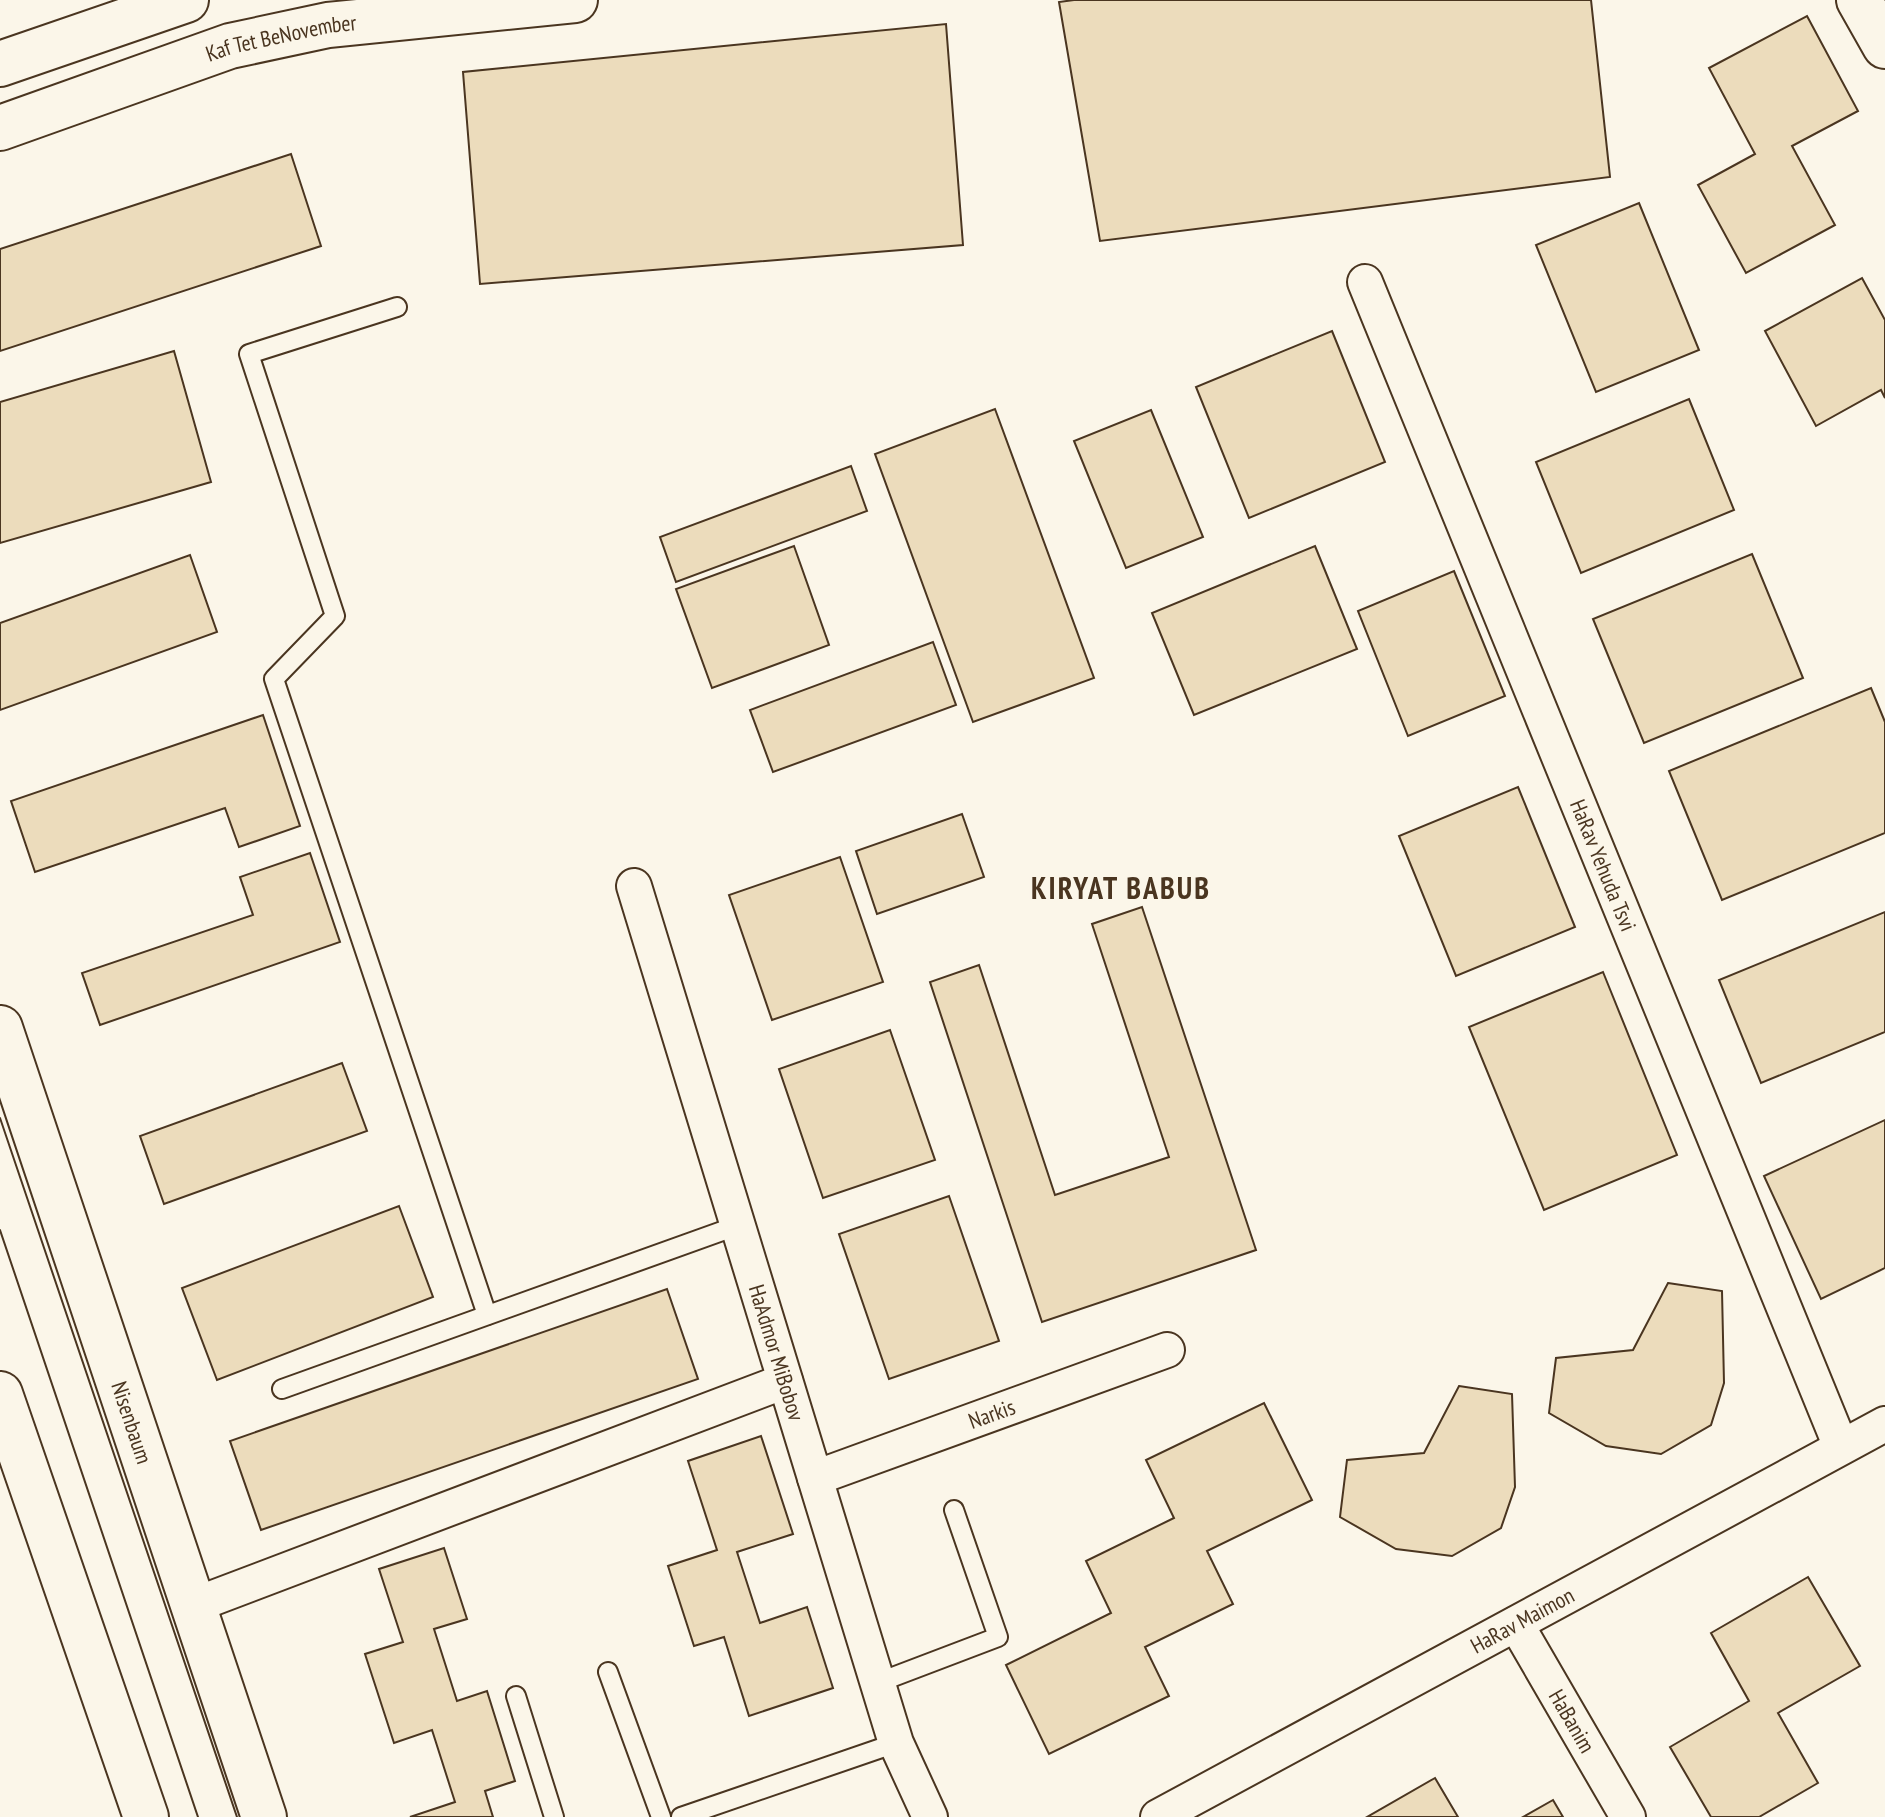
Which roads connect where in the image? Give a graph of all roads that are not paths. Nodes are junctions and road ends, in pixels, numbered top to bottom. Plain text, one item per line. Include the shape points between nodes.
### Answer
1 (186, 0) edge
2 (575, 0) edge
3 (1859, 0) edge
4 (324, 12) edge
5 (1885, 46) edge
6 (0, 64) edge
7 (0, 128) edge
8 (1365, 282) dead end
9 (397, 307) dead end
10 (634, 886) dead end
11 (0, 1028) edge
12 (739, 1225) junction
13 (487, 1315) junction
14 (1167, 1350) dead end
15 (785, 1381) junction
16 (282, 1389) dead end
17 (0, 1394) edge
18 (1885, 1424) edge
19 (1841, 1447) junction
20 (815, 1478) junction
21 (954, 1510) dead end
22 (192, 1606) junction
23 (1516, 1624) junction
24 (608, 1672) dead end
25 (877, 1683) junction
26 (516, 1696) dead end
27 (896, 1743) junction
28 (146, 1817) edge
29 (264, 1817) edge
30 (554, 1817) edge
31 (661, 1817) edge
32 (681, 1817) edge
33 (930, 1817) edge
34 (1158, 1817) edge
35 (1628, 1817) edge

1 - 6 main road
2 - 4 main road, Kaf Tet BeNovember
3 - 5 main road
4 - 7 main road, Kaf Tet BeNovember
8 - 19 street, HaRav Yehuda Tsvi
9 - 13 lane via 249,354 335,616 274,679
10 - 12 street, HaAdmor MiBobov
11 - 22 main road, Nisenbaum
12 - 13 lane
12 - 15 street, HaAdmor MiBobov
13 - 16 lane
14 - 20 street, Narkis
15 - 20 street, HaAdmor MiBobov
15 - 22 street
17 - 28 main road
18 - 19 street, HaRav Maimon
19 - 23 street, HaRav Maimon
20 - 25 street, HaAdmor MiBobov
21 - 25 lane via 998,1637
22 - 29 main road, Nisenbaum
23 - 34 street, HaRav Maimon
23 - 35 street, HaBanim
24 - 31 lane
25 - 27 street, HaAdmor MiBobov
26 - 30 lane
27 - 32 lane
27 - 33 street, HaAdmor MiBobov

